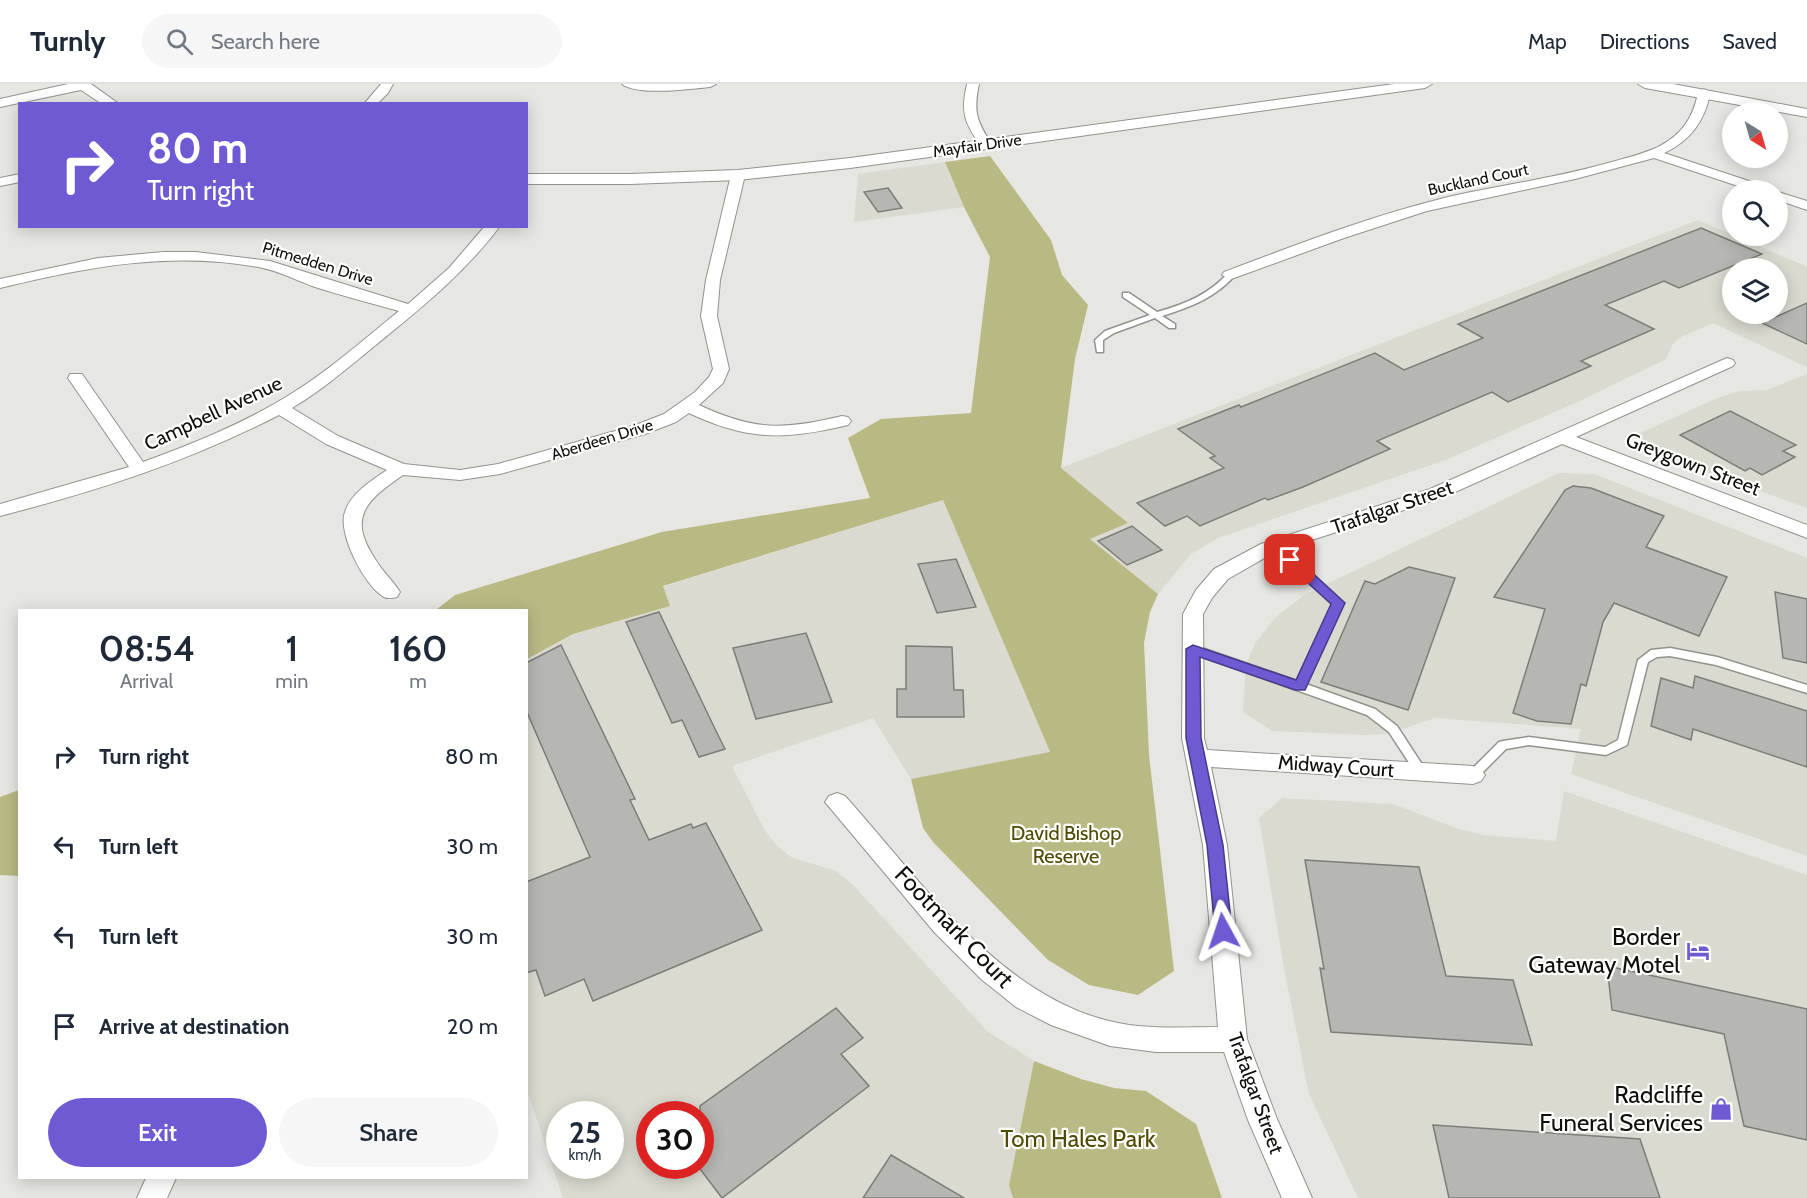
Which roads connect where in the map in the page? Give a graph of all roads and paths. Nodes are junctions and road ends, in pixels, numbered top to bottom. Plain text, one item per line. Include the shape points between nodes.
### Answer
1 (83, 84) edge
2 (387, 84) edge
3 (628, 84) edge
4 (710, 84) edge
5 (973, 84) edge
6 (1425, 84) edge
7 (1645, 84) edge
8 (1704, 93) junction
9 (109, 102) edge
10 (372, 102) edge
11 (0, 103) edge
12 (1807, 113) edge
13 (986, 145) junction
14 (1654, 154) junction
15 (738, 175) junction
16 (18, 178) edge
17 (528, 179) edge
18 (1732, 180) edge
19 (0, 182) edge
20 (1788, 199) edge
21 (1807, 206) edge
22 (491, 228) edge
23 (1231, 274) joint
24 (0, 284) edge
25 (1126, 294) dead end
26 (412, 310) junction
27 (1154, 315) junction
28 (1172, 326) dead end
29 (1100, 350) dead end
30 (1727, 363) dead end
31 (76, 378) dead end
32 (690, 406) junction
33 (279, 408) junction
34 (842, 421) dead end
35 (1563, 438) junction
36 (400, 469) junction
37 (140, 470) junction
38 (0, 510) edge
39 (1807, 532) edge
40 (1274, 546) junction
41 (390, 592) dead end
42 (1193, 649) junction
43 (1300, 686) junction
44 (1807, 689) edge
45 (1199, 758) junction
46 (1421, 772) junction
47 (1473, 775) joint
48 (837, 802) dead end
49 (1233, 1039) junction
50 (161, 1179) edge
51 (152, 1198) edge
52 (1297, 1198) edge

1 - 9 street
1 - 11 street
2 - 10 street
3 - 4 street via 662,88
5 - 13 street via 968,117
6 - 13 street, Mayfair Drive
7 - 8 street
8 - 12 street
8 - 14 street, Buckland Court via 1702,111 1692,128
13 - 15 street, Mayfair Drive
14 - 18 street
14 - 23 street, Buckland Court via 1589,173 1407,213
15 - 17 street, Mayfair Drive
15 - 32 street, Aberdeen Drive via 713,280 709,316 721,369 712,385
16 - 19 street
20 - 21 street
22 - 26 street, Campbell Avenue via 456,269
23 - 27 lane, Buckland Court via 1220,288 1201,299
24 - 26 street, Pitmedden Drive via 97,261 196,256 266,264
25 - 27 lane
26 - 33 street, Campbell Avenue via 335,371
27 - 28 lane
27 - 29 lane, Buckland Court via 1104,334 1099,340
30 - 35 street, Trafalgar Street
31 - 37 street
32 - 34 street via 738,427 764,430
32 - 36 street, Aberdeen Drive via 639,430 500,469 460,475
33 - 36 street, Aberdeen Drive via 332,440
33 - 37 street, Campbell Avenue
35 - 39 street, Greygown Street
35 - 40 street, Trafalgar Street via 1437,493
36 - 41 street via 361,501 353,514 352,528 367,565
37 - 38 street, Campbell Avenue
40 - 42 street, Trafalgar Street via 1221,574 1203,595 1193,614
40 - 43 lane via 1338,603
42 - 43 lane
42 - 45 street, Trafalgar Street via 1193,738
43 - 46 lane via 1371,712 1393,729
44 - 47 lane via 1717,661 1655,653 1643,660 1623,742 1606,751 1529,741 1503,745
45 - 46 street, Midway Court
45 - 49 street, Trafalgar Street via 1215,845
46 - 47 street, Midway Court
48 - 49 street, Footmark Court via 972,953 1045,1010 1111,1034 1154,1040
49 - 52 street, Trafalgar Street
50 - 51 street

